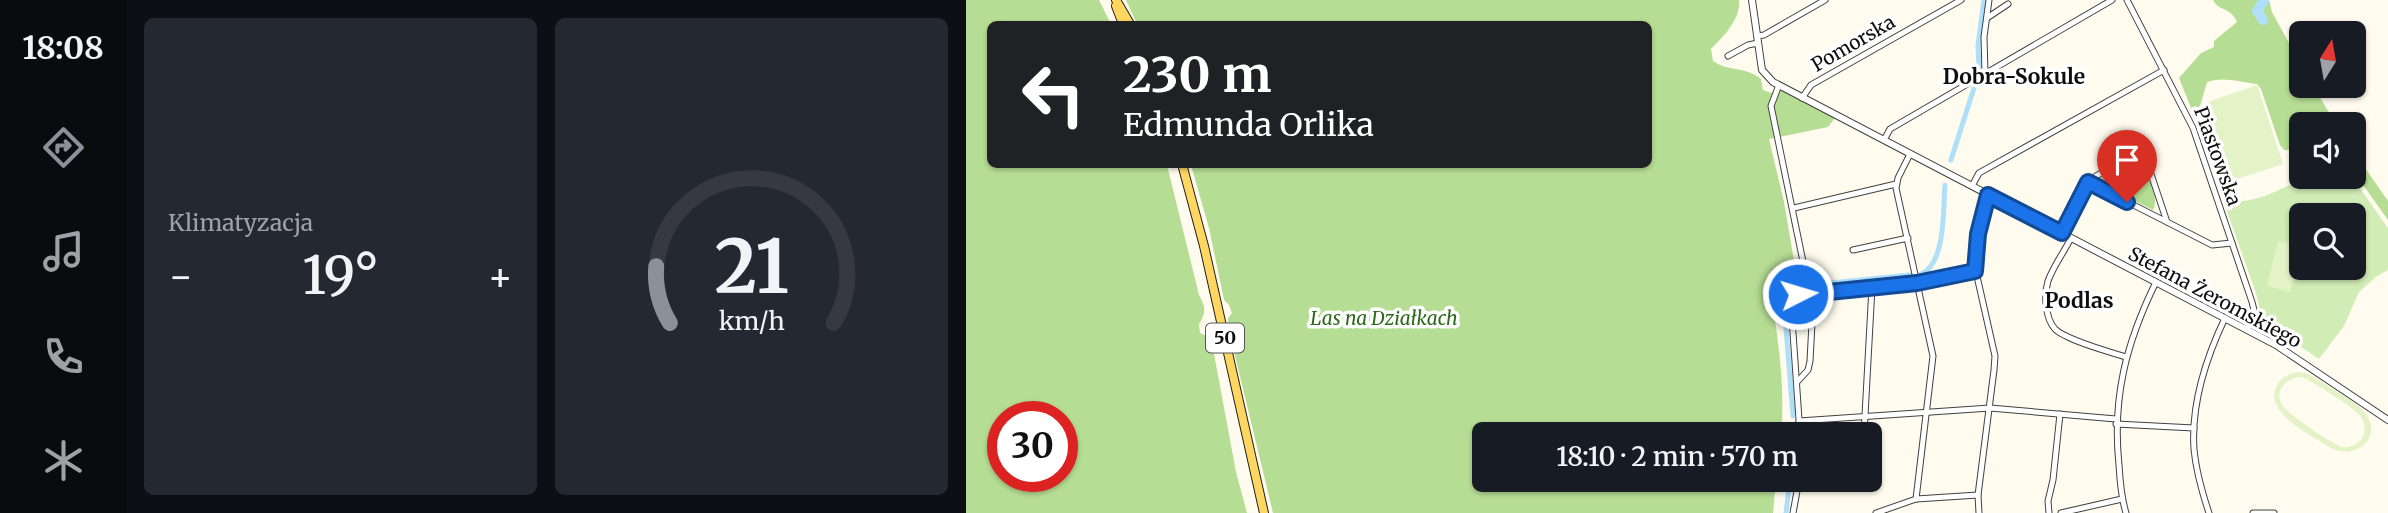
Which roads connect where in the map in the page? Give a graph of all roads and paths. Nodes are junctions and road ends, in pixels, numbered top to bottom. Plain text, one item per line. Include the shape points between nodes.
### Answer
1 (1115, 0) edge
2 (1752, 0) edge
3 (1825, 0) edge
4 (1961, 0) edge
5 (1989, 0) edge
6 (2112, 0) edge
7 (2127, 0) edge
8 (2008, 4) dead end
9 (1987, 18) junction
10 (1123, 21) edge
11 (1128, 21) edge
12 (1758, 40) junction
13 (1728, 56) dead end
14 (2164, 69) junction
15 (1985, 74) junction
16 (1779, 85) junction
17 (1801, 98) junction
18 (1884, 140) junction
19 (1910, 154) junction
20 (1183, 168) edge
21 (2088, 182) junction
22 (1896, 184) junction
23 (1972, 186) junction
24 (1988, 195) junction
25 (1794, 208) junction
26 (2167, 222) junction
27 (2062, 233) junction
28 (1908, 238) junction
29 (2071, 238) junction
30 (2232, 243) junction
31 (1853, 250) dead end
32 (1975, 271) junction
33 (2156, 282) junction
34 (1917, 283) junction
35 (1872, 287) junction
36 (1807, 290) junction
37 (2225, 318) junction
38 (2247, 330) junction
39 (2126, 357) junction
40 (1797, 382) junction
41 (1990, 408) junction
42 (1927, 411) junction
43 (2060, 414) junction
44 (1867, 416) junction
45 (2387, 417) edge
46 (1799, 421) joint
47 (1866, 422) edge
48 (2116, 422) junction
49 (2194, 428) junction
50 (1797, 492) edge
51 (1978, 495) junction
52 (1916, 499) junction
53 (2122, 499) junction
54 (1902, 504) junction
55 (2266, 512) edge
56 (1264, 513) edge
57 (1793, 513) edge
58 (1876, 513) edge
59 (1902, 513) edge
60 (1979, 513) edge
61 (2049, 513) edge
62 (2061, 513) edge
63 (2126, 513) edge
64 (2209, 513) edge
65 (2253, 513) edge
66 (2274, 513) edge

1 - 10 main road
1 - 11 main road
2 - 12 street
3 - 12 street
4 - 17 street, Pomorska via 1811,85
5 - 9 street
6 - 15 street
7 - 14 street, Piastowska
8 - 9 street
9 - 15 street
12 - 13 street
12 - 16 street, Stefana Żeromskiego via 1763,73
14 - 23 street via 1982,172
14 - 30 street, Piastowska via 2193,128
15 - 18 street via 1890,129
16 - 17 street, Stefana Żeromskiego
16 - 25 street via 1772,106
17 - 18 street, Stefana Żeromskiego
18 - 19 street, Stefana Żeromskiego
19 - 22 street
19 - 23 street, Stefana Żeromskiego
20 - 56 main road, 50
21 - 26 street
21 - 26 street via 2134,154 2142,155
21 - 27 street
22 - 25 street
22 - 28 street
23 - 24 street, Stefana Żeromskiego
24 - 27 street, Stefana Żeromskiego
24 - 32 street
25 - 36 street
26 - 30 street via 2213,245
27 - 29 street, Stefana Żeromskiego
28 - 31 street
28 - 34 street
29 - 33 street, Stefana Żeromskiego
29 - 39 street via 2045,294 2049,318 2056,330
30 - 38 street, Piastowska via 2255,310
32 - 34 street
32 - 41 street via 1995,356
33 - 37 street, Stefana Żeromskiego
33 - 39 street
34 - 35 street
34 - 42 street via 1933,356
35 - 36 street via 1819,293
35 - 44 street
36 - 40 street via 1813,304 1810,361
36 - 40 street via 1793,297 1791,304
37 - 38 street, Stefana Żeromskiego
37 - 49 street via 2206,366
38 - 45 street, Stefana Żeromskiego
39 - 48 street
40 - 46 street
41 - 42 street
41 - 43 street
41 - 51 street
42 - 44 street
42 - 52 street
43 - 48 street
43 - 61 street
44 - 46 street
44 - 47 street
48 - 49 street
48 - 53 street
49 - 64 street via 2196,468
50 - 57 street
51 - 52 street
51 - 60 street
52 - 54 street
53 - 62 street
53 - 63 street
54 - 58 street
54 - 59 street
55 - 65 street
55 - 66 street

